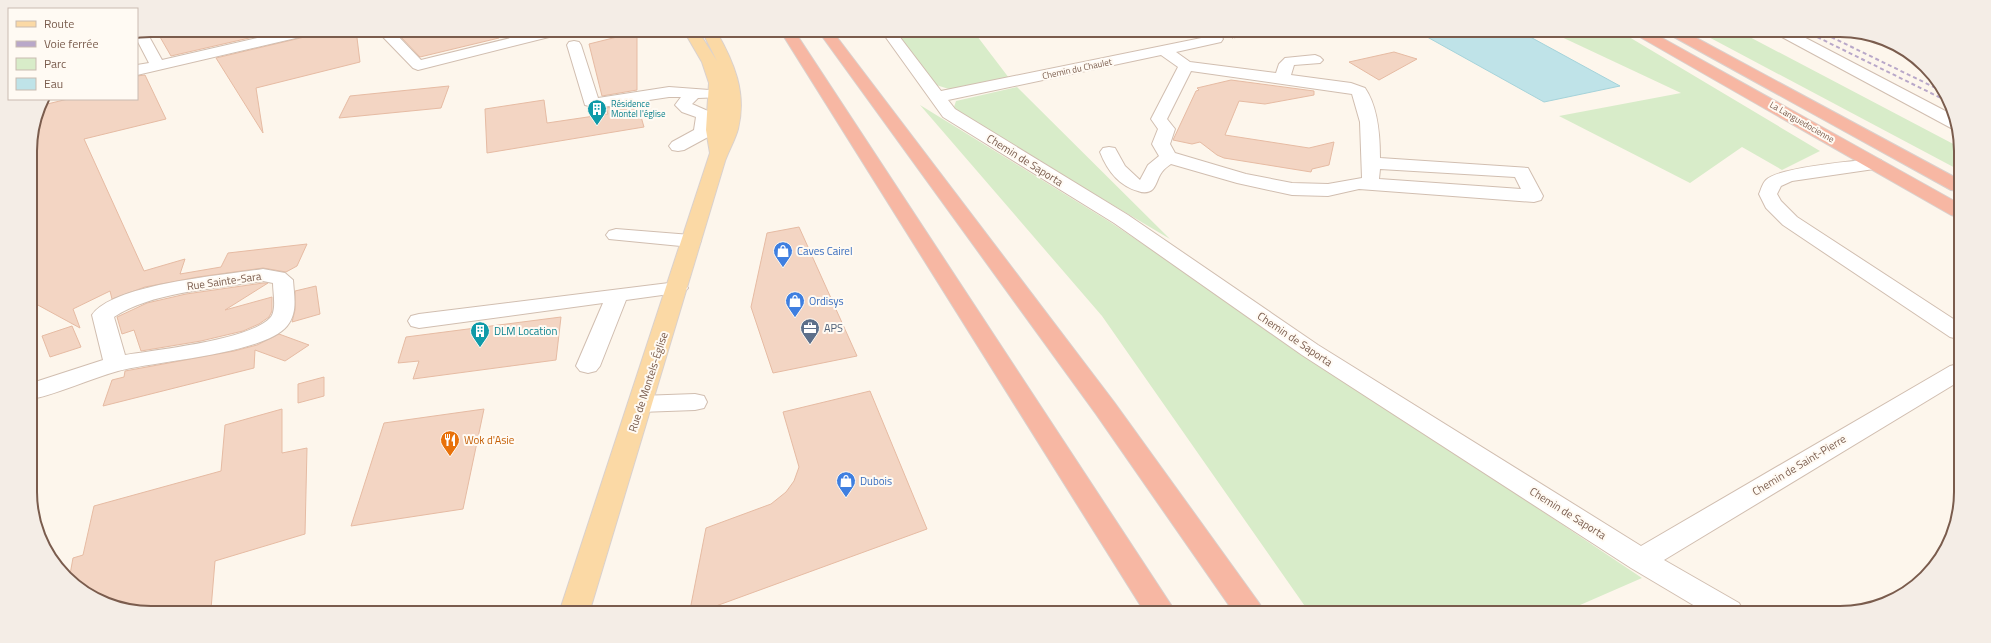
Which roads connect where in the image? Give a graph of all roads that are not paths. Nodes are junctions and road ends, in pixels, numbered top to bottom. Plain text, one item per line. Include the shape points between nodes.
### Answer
1 (143, 37) edge
2 (283, 37) edge
3 (391, 37) edge
4 (532, 37) edge
5 (695, 37) edge
6 (712, 37) edge
7 (791, 37) edge
8 (830, 37) edge
9 (894, 37) edge
10 (1650, 37) edge
11 (1685, 37) edge
12 (1793, 37) edge
13 (1216, 39) road end
14 (574, 45) dead end
15 (1165, 51) junction
16 (1315, 60) dead end
17 (158, 66) junction
18 (1186, 66) junction
19 (138, 70) edge
20 (1282, 79) junction
21 (725, 93) junction
22 (693, 94) junction
23 (938, 98) junction
24 (1950, 120) edge
25 (678, 146) dead end
26 (1109, 152) dead end
27 (1168, 157) junction
28 (1372, 163) junction
29 (1875, 164) junction
30 (1371, 184) junction
31 (1954, 184) edge
32 (1954, 209) edge
33 (616, 235) dead end
34 (691, 241) junction
35 (677, 288) junction
36 (617, 295) junction
37 (419, 321) dead end
38 (1954, 329) edge
39 (116, 364) junction
40 (588, 366) dead end
41 (1954, 373) edge
42 (37, 389) edge
43 (695, 402) dead end
44 (640, 404) junction
45 (1641, 560) junction
46 (576, 606) edge
47 (1157, 606) edge
48 (1245, 606) edge
49 (1719, 606) edge

1 - 17 street
2 - 17 street
3 - 4 street via 418,65
5 - 21 main road, Rue de Montels-Église
6 - 21 main road, Rue de Montels-Église via 732,77
7 - 47 highway
8 - 48 highway via 1105,408
9 - 23 street, Chemin de Saporta
10 - 29 highway, La Languedocienne
11 - 31 highway, La Languedocienne
12 - 24 street
13 - 15 street, Chemin du Chaulet
14 - 22 street via 591,102 669,92
15 - 18 street
15 - 23 street, Chemin du Chaulet
16 - 20 street via 1290,61
17 - 19 street
18 - 20 street
18 - 27 street via 1159,120 1167,129 1161,144
20 - 28 street via 1359,91 1366,104
21 - 22 street
21 - 34 main road, Rue de Montels-Église via 714,130 719,153
22 - 25 street via 684,105 704,116 702,133
23 - 45 street, Chemin de Saporta via 949,113 1121,219 1310,350
26 - 27 street via 1112,163 1132,184 1143,187 1154,169
27 - 30 street via 1292,189 1328,190 1359,183
28 - 30 street
28 - 30 street via 1522,172 1534,196
29 - 32 highway, La Languedocienne
29 - 38 street via 1787,177 1773,183 1768,194 1773,204 1790,221
33 - 34 street
34 - 35 main road, Rue de Montels-Église
35 - 36 street
35 - 44 main road, Rue de Montels-Église
36 - 37 street
36 - 40 street
39 - 39 street, Rue Sainte-Sara via 103,315 119,304 161,291 248,277 263,275 283,280 284,312 278,323 260,334 223,345
39 - 42 street, Rue Sainte-Sara
41 - 45 street, Chemin de Saint-Pierre
43 - 44 street
44 - 46 main road, Rue de Montels-Église
45 - 49 street, Chemin de Saporta

